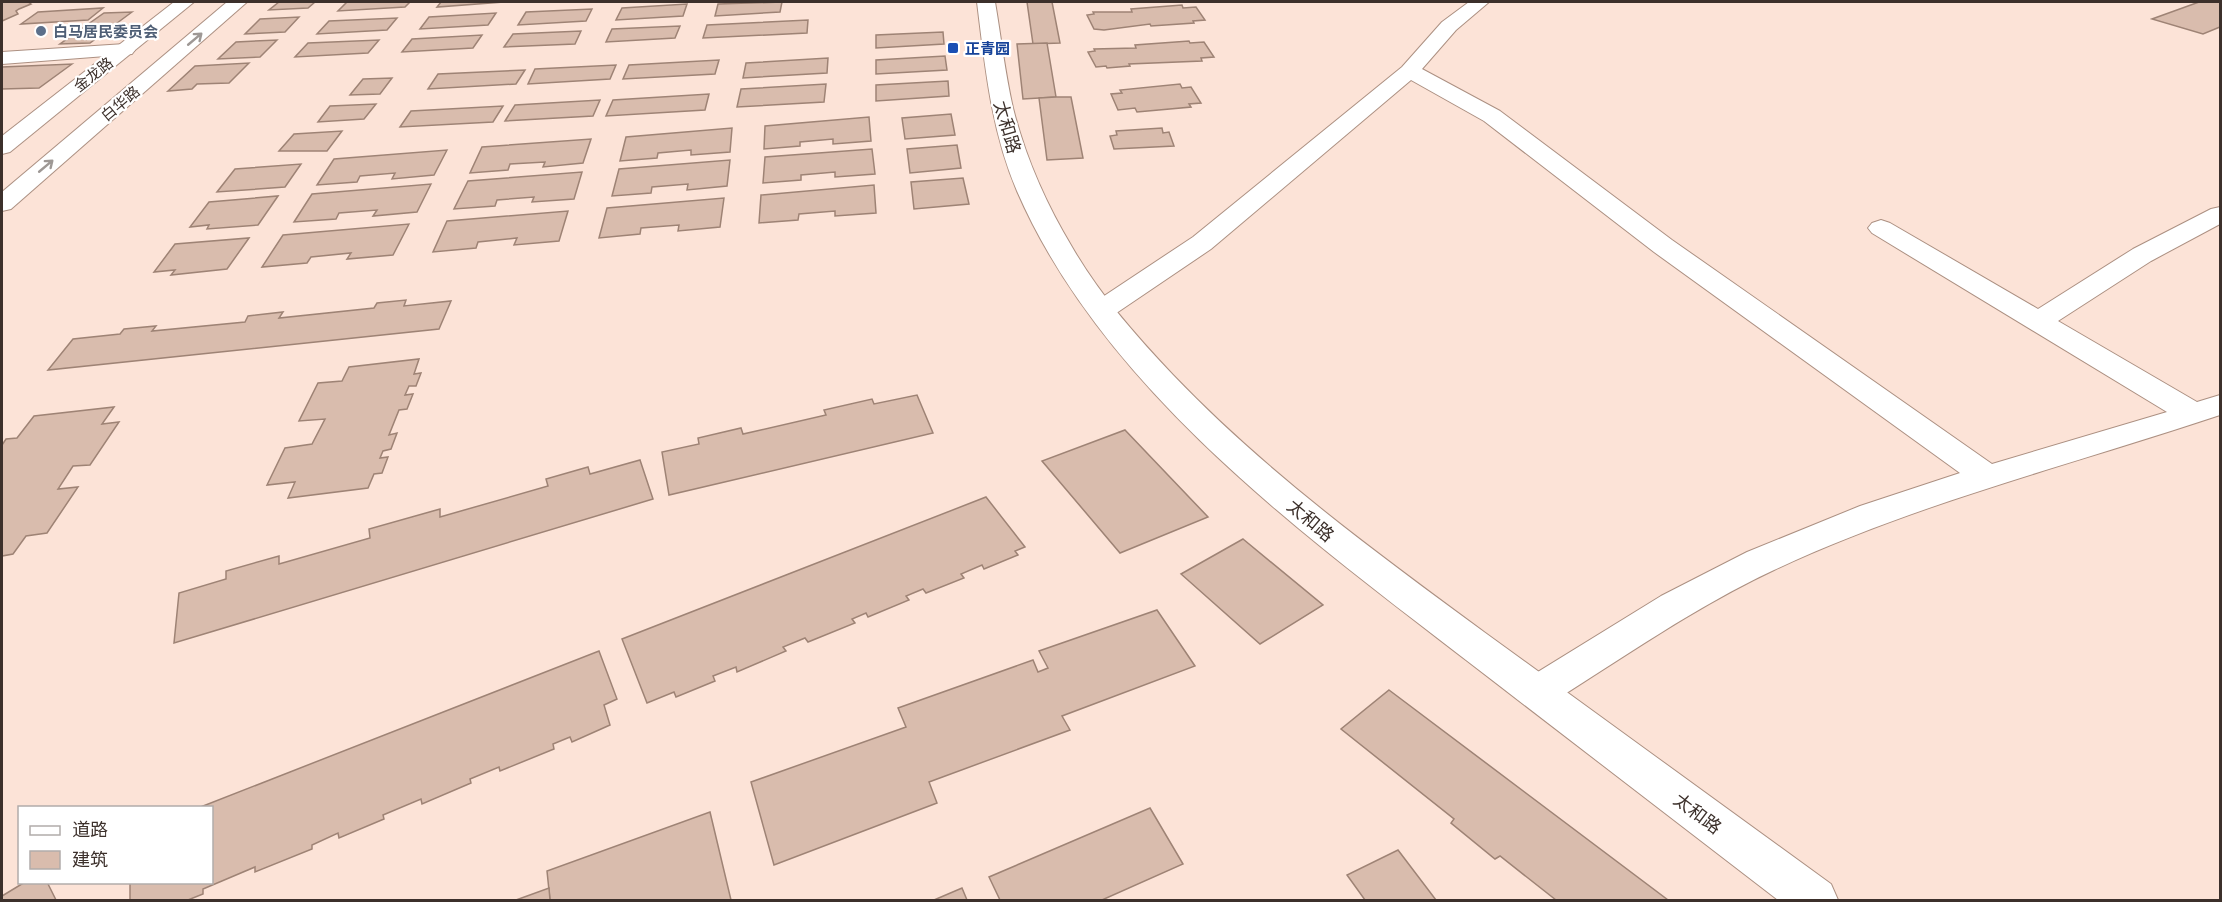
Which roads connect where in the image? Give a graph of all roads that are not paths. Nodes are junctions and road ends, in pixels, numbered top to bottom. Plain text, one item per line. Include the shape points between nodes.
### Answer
1 (185, 2) edge
2 (238, 2) edge
3 (987, 2) edge
4 (1480, 2) edge
5 (125, 50) junction
6 (2, 58) edge
7 (1409, 71) junction
8 (2, 147) edge
9 (2, 204) edge
10 (2220, 214) edge
11 (1881, 228) dead end
12 (1102, 310) junction
13 (2038, 321) junction
14 (2207, 409) edge
15 (1986, 476) junction
16 (1537, 692) junction
17 (1814, 900) edge

1 - 5 street, 金龙路
9 -> 2 street, 白华路
3 - 12 street, 太和路 via 999,97 1019,163 1054,239
4 - 7 street via 1449,27
5 - 6 street
5 - 8 street, 金龙路
7 - 12 street via 1202,243
7 - 15 street via 1492,117 1663,246
10 - 13 street via 2142,255
11 - 13 street
12 - 16 street, 太和路 via 1167,386 1257,474 1330,537
13 - 14 street
14 - 15 street
15 - 16 street via 1879,511 1760,560
16 - 17 street, 太和路

